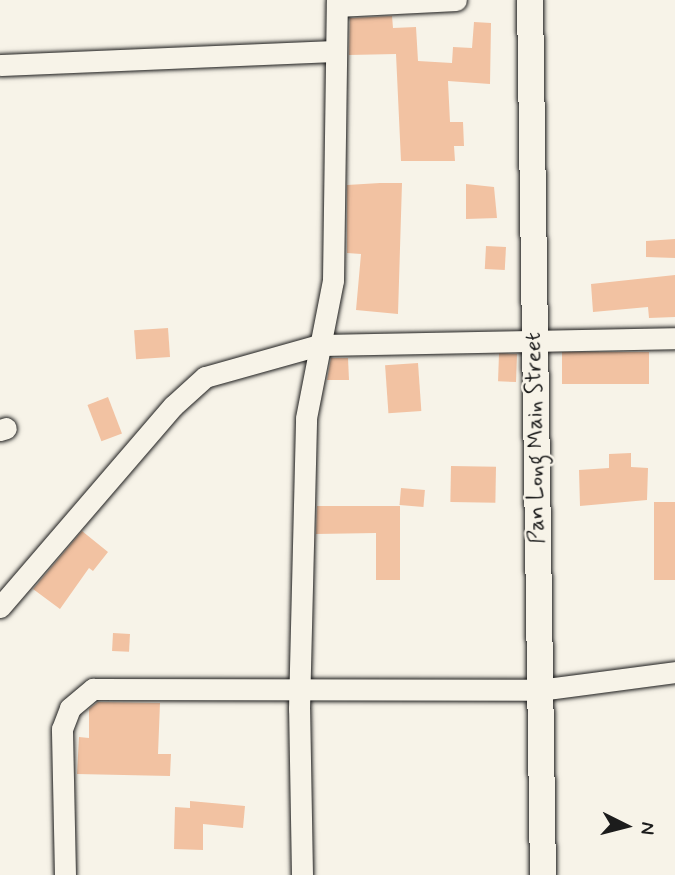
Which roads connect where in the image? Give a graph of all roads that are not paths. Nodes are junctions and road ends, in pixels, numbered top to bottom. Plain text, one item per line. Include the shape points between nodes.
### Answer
1 (456, 0) edge
2 (530, 0) edge
3 (337, 3) edge
4 (336, 51) junction
5 (0, 65) edge
6 (675, 338) edge
7 (534, 341) junction
8 (319, 345) junction
9 (0, 607) edge
10 (675, 672) edge
11 (539, 690) junction
12 (300, 692) junction
13 (65, 875) edge
14 (302, 875) edge
15 (543, 875) edge

1 - 3 street
2 - 7 street, Pan Long Main Street
3 - 4 street
4 - 5 street
4 - 8 street via 333,280
6 - 7 street
7 - 8 street
7 - 11 street, Pan Long Main Street
8 - 9 street via 205,377 173,405
8 - 12 street via 306,418
10 - 11 street
11 - 12 street
11 - 15 street, Pan Long Main Street
12 - 13 street via 93,689 70,708 62,729
12 - 14 street

